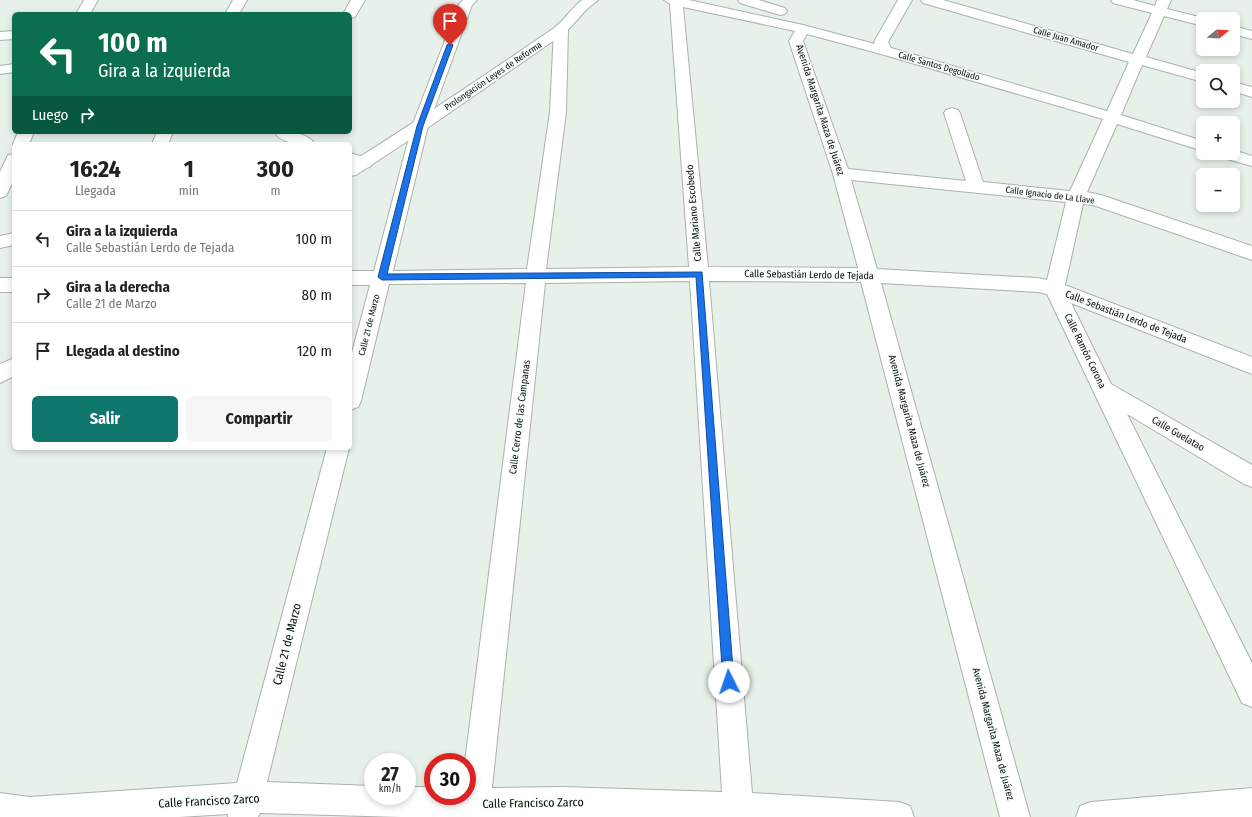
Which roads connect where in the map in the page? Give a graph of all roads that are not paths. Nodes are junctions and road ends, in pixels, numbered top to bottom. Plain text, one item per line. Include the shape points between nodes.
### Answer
1 (91, 0) edge
2 (240, 0) edge
3 (358, 0) edge
4 (470, 0) edge
5 (586, 0) edge
6 (745, 0) edge
7 (905, 0) edge
8 (928, 0) edge
9 (1118, 0) edge
10 (673, 1) edge
11 (1162, 5) edge
12 (84, 12) edge
13 (233, 12) edge
14 (351, 12) edge
15 (1196, 19) edge
16 (561, 29) junction
17 (803, 29) junction
18 (1240, 32) edge
19 (12, 35) edge
20 (1252, 35) edge
21 (0, 36) edge
22 (884, 47) junction
23 (1138, 60) junction
24 (12, 68) edge
25 (0, 70) edge
26 (1196, 76) edge
27 (1240, 88) edge
28 (1252, 92) edge
29 (952, 113) dead end
30 (1112, 117) junction
31 (420, 126) junction
32 (286, 134) edge
33 (303, 142) edge
34 (1196, 144) edge
35 (1240, 157) edge
36 (1252, 161) edge
37 (12, 164) edge
38 (355, 164) edge
39 (841, 174) junction
40 (976, 186) junction
41 (0, 192) edge
42 (1076, 197) junction
43 (12, 239) edge
44 (0, 242) edge
45 (1252, 253) edge
46 (699, 274) junction
47 (536, 276) junction
48 (870, 276) junction
49 (382, 277) junction
50 (352, 278) edge
51 (0, 285) edge
52 (12, 285) edge
53 (1054, 289) junction
54 (1252, 366) edge
55 (12, 367) edge
56 (0, 374) edge
57 (1104, 390) junction
58 (352, 393) edge
59 (337, 450) edge
60 (1252, 477) edge
61 (1252, 693) edge
62 (476, 795) edge
63 (1252, 803) edge
64 (476, 804) edge
65 (424, 805) edge
66 (245, 807) edge
67 (0, 808) edge
68 (738, 808) junction
69 (560, 809) edge
70 (899, 817) edge
71 (1015, 817) edge
72 (1091, 817) edge

1 - 12 street
2 - 13 street
3 - 14 street
4 - 31 street, Calle 21 de Marzo via 466,4
5 - 16 street, Prolongación Leyes de Reforma
6 - 22 street, Calle Santos Degollado
7 - 22 street
8 - 23 street, Calle Juan Amador
9 - 11 street
10 - 17 street, Calle Santos Degollado
10 - 46 street, Calle Mariano Escobedo
11 - 15 street
11 - 23 street
16 - 31 street, Prolongación Leyes de Reforma
16 - 47 street, Calle Cerro de las Campanas via 558,112
17 - 22 street, Calle Santos Degollado
17 - 39 street, Avenida Margarita Maza de Juárez via 796,41
18 - 20 street
19 - 21 street
22 - 30 street, Calle Santos Degollado
23 - 26 street, Calle Juan Amador
23 - 30 street
24 - 25 street
27 - 28 street
29 - 40 street
30 - 34 street, Calle Santos Degollado
30 - 42 street
31 - 38 street, Prolongación Leyes de Reforma
31 - 49 street, Calle 21 de Marzo
32 - 33 street
35 - 36 street
37 - 41 street
39 - 40 street, Calle Ignacio de La Llave
39 - 48 street, Avenida Margarita Maza de Juárez
40 - 42 street, Calle Ignacio de La Llave
42 - 45 street, Calle Ignacio de La Llave via 1095,199
42 - 53 street
43 - 44 street
46 - 47 street, Calle Sebastián Lerdo de Tejada
46 - 48 street, Calle Sebastián Lerdo de Tejada
46 - 68 street, Calle Mariano Escobedo
47 - 49 street, Calle Sebastián Lerdo de Tejada
47 - 62 street, Calle Cerro de las Campanas
48 - 53 street, Calle Sebastián Lerdo de Tejada via 1038,285
48 - 71 street, Avenida Margarita Maza de Juárez
49 - 50 street, Calle Sebastián Lerdo de Tejada
49 - 58 street, Calle 21 de Marzo
51 - 52 street
53 - 54 street, Calle Sebastián Lerdo de Tejada
53 - 57 street, Calle Ramón Corona
55 - 56 street
57 - 60 street, Calle Guelatao
57 - 61 street, Calle Ramón Corona
59 - 66 street, Calle 21 de Marzo
63 - 72 street
64 - 69 street, Calle Francisco Zarco
65 - 66 street, Calle Francisco Zarco
66 - 67 street, Calle Francisco Zarco via 30,812
68 - 69 street, Calle Francisco Zarco
68 - 70 street, Calle Francisco Zarco

